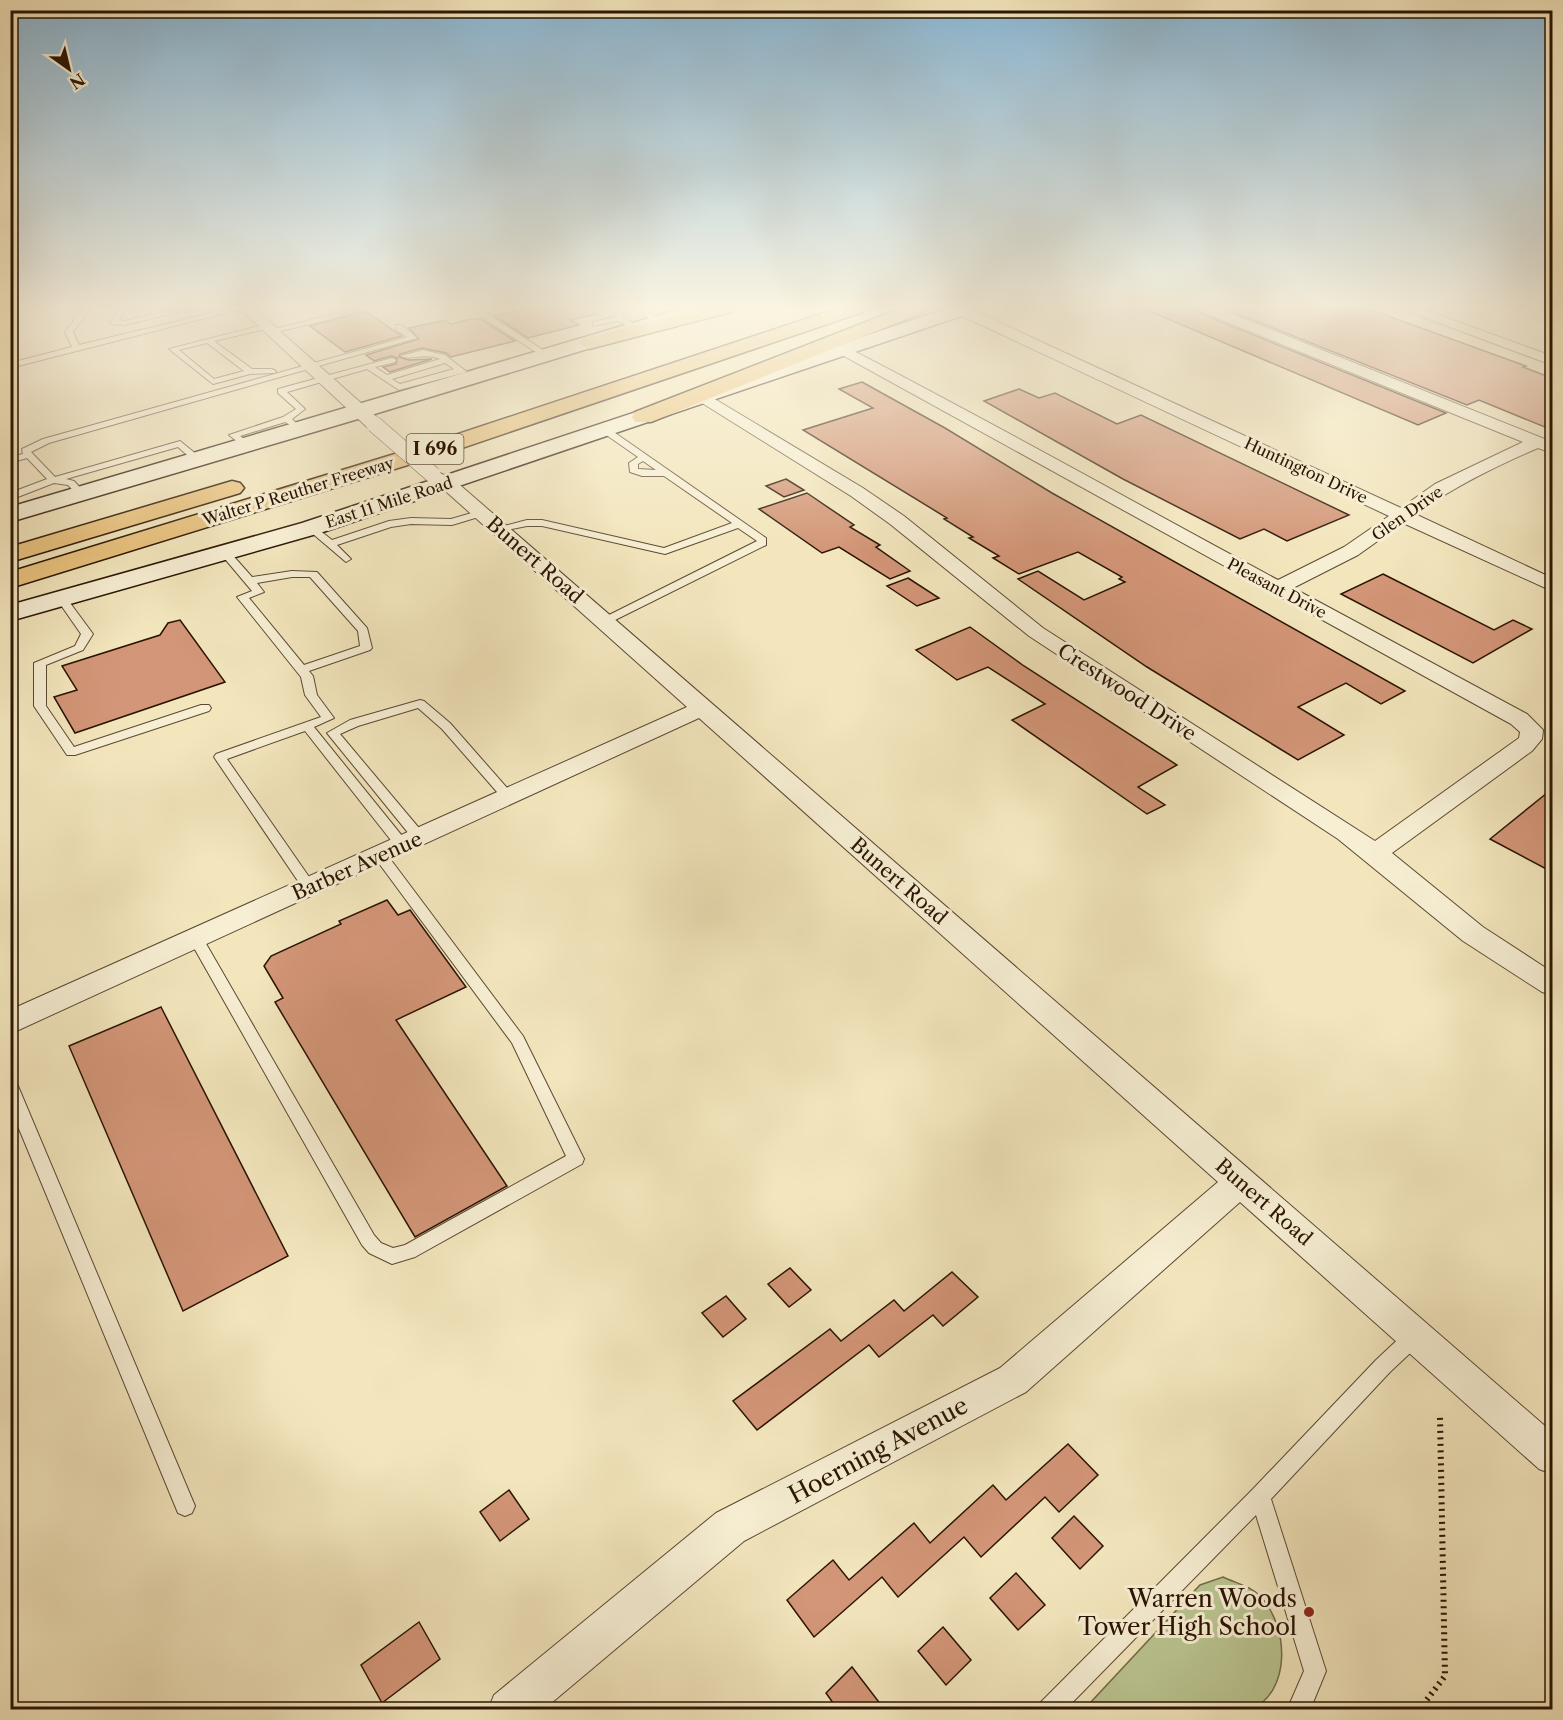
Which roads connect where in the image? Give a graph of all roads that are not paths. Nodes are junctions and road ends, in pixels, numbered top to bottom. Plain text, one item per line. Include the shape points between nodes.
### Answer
1 (228, 388) edge
2 (291, 388) edge
3 (333, 388) edge
4 (440, 388) edge
5 (617, 388) edge
6 (715, 388) edge
7 (731, 388) edge
8 (914, 388) edge
9 (1132, 388) edge
10 (1404, 388) edge
11 (702, 398) junction
12 (642, 417) junction
13 (293, 424) junction
14 (369, 427) junction
15 (605, 430) junction
16 (415, 432) dead end
17 (1545, 445) edge
18 (10, 448) edge
19 (27, 453) junction
20 (644, 458) junction
21 (10, 460) edge
22 (198, 460) junction
23 (667, 473) junction
24 (440, 479) junction
25 (53, 480) junction
26 (252, 482) dead end
27 (81, 494) junction
28 (10, 497) edge
29 (29, 501) junction
30 (10, 515) edge
31 (1404, 516) junction
32 (492, 522) junction
33 (739, 524) junction
34 (311, 528) junction
35 (330, 544) junction
36 (225, 553) junction
37 (10, 555) edge
38 (346, 559) dead end
39 (10, 580) edge
40 (249, 581) junction
41 (1552, 585) edge
42 (1278, 588) junction
43 (61, 598) junction
44 (10, 613) edge
45 (604, 621) junction
46 (302, 669) junction
47 (205, 708) dead end
48 (703, 708) junction
49 (307, 726) junction
50 (509, 797) junction
51 (401, 846) junction
52 (1374, 852) junction
53 (309, 887) junction
54 (196, 939) junction
55 (1552, 985) edge
56 (10, 1023) edge
57 (10, 1086) edge
58 (1241, 1182) junction
59 (1416, 1336) junction
60 (1552, 1456) edge
61 (1260, 1496) junction
62 (185, 1506) dead end
63 (509, 1710) edge
64 (1049, 1710) edge
65 (1298, 1710) edge

1 - 19 lane via 45,441
2 - 13 lane via 281,391 301,409
3 - 14 street, Bunert Road
4 - 14 main road
5 - 39 highway, Walter P Reuther Freeway / I 696 via 445,446
6 - 12 highway
7 - 11 main road, East 11 Mile Road
8 - 42 street, Pleasant Drive
9 - 31 street, Huntington Drive
10 - 17 street
11 - 12 main road, East 11 Mile Road
11 - 52 street, Crestwood Drive via 857,492 1036,633
12 - 15 main road, East 11 Mile Road
13 - 14 main road
13 - 22 main road via 247,445
14 - 16 highway, Walter P Reuther Freeway / I 696
14 - 24 street, Bunert Road, bridge
15 - 20 lane
15 - 24 main road, East 11 Mile Road
17 - 31 street, Glen Drive via 1487,464 1441,488
18 - 19 lane
19 - 21 lane
19 - 25 lane
20 - 23 lane
20 - 23 lane via 634,464 633,470
22 - 25 lane via 180,444
22 - 27 main road
23 - 33 lane
24 - 32 street, Bunert Road
24 - 34 main road, East 11 Mile Road
25 - 27 lane via 71,483
25 - 29 lane
26 - 37 highway, Walter P Reuther Freeway
27 - 29 main road
28 - 29 lane
29 - 30 main road
31 - 41 street, Huntington Drive
31 - 42 street, Glen Drive via 1351,551
32 - 33 lane via 542,523 665,551
32 - 35 lane via 411,521
32 - 45 street, Bunert Road
33 - 45 lane via 762,543
34 - 35 lane
34 - 36 main road, East 11 Mile Road
35 - 38 lane
36 - 40 lane
36 - 43 main road, East 11 Mile Road
40 - 46 lane via 259,592 242,597
40 - 46 lane via 313,574 363,630 366,648
42 - 52 street, Pleasant Drive via 1519,719 1532,730 1524,746 1395,841
43 - 44 main road, East 11 Mile Road
43 - 47 lane via 87,634 79,648 40,663 40,706 71,752
45 - 48 street, Bunert Road
46 - 49 lane via 311,695 328,718
48 - 50 street, Barber Avenue
48 - 58 street, Bunert Road
49 - 51 lane
49 - 53 lane via 220,758
50 - 51 street, Barber Avenue
50 - 51 lane via 446,726 420,704 333,733
51 - 53 street, Barber Avenue
51 - 54 lane via 518,1040 576,1159 409,1251 392,1256 368,1240
52 - 55 street, Crestwood Drive via 1473,934
53 - 54 street, Barber Avenue
54 - 56 street, Barber Avenue
57 - 62 lane
58 - 59 street, Bunert Road
58 - 63 street, Hoerning Avenue via 1013,1380 730,1527
59 - 60 street, Bunert Road
59 - 61 lane
61 - 64 lane
61 - 65 lane via 1315,1671

